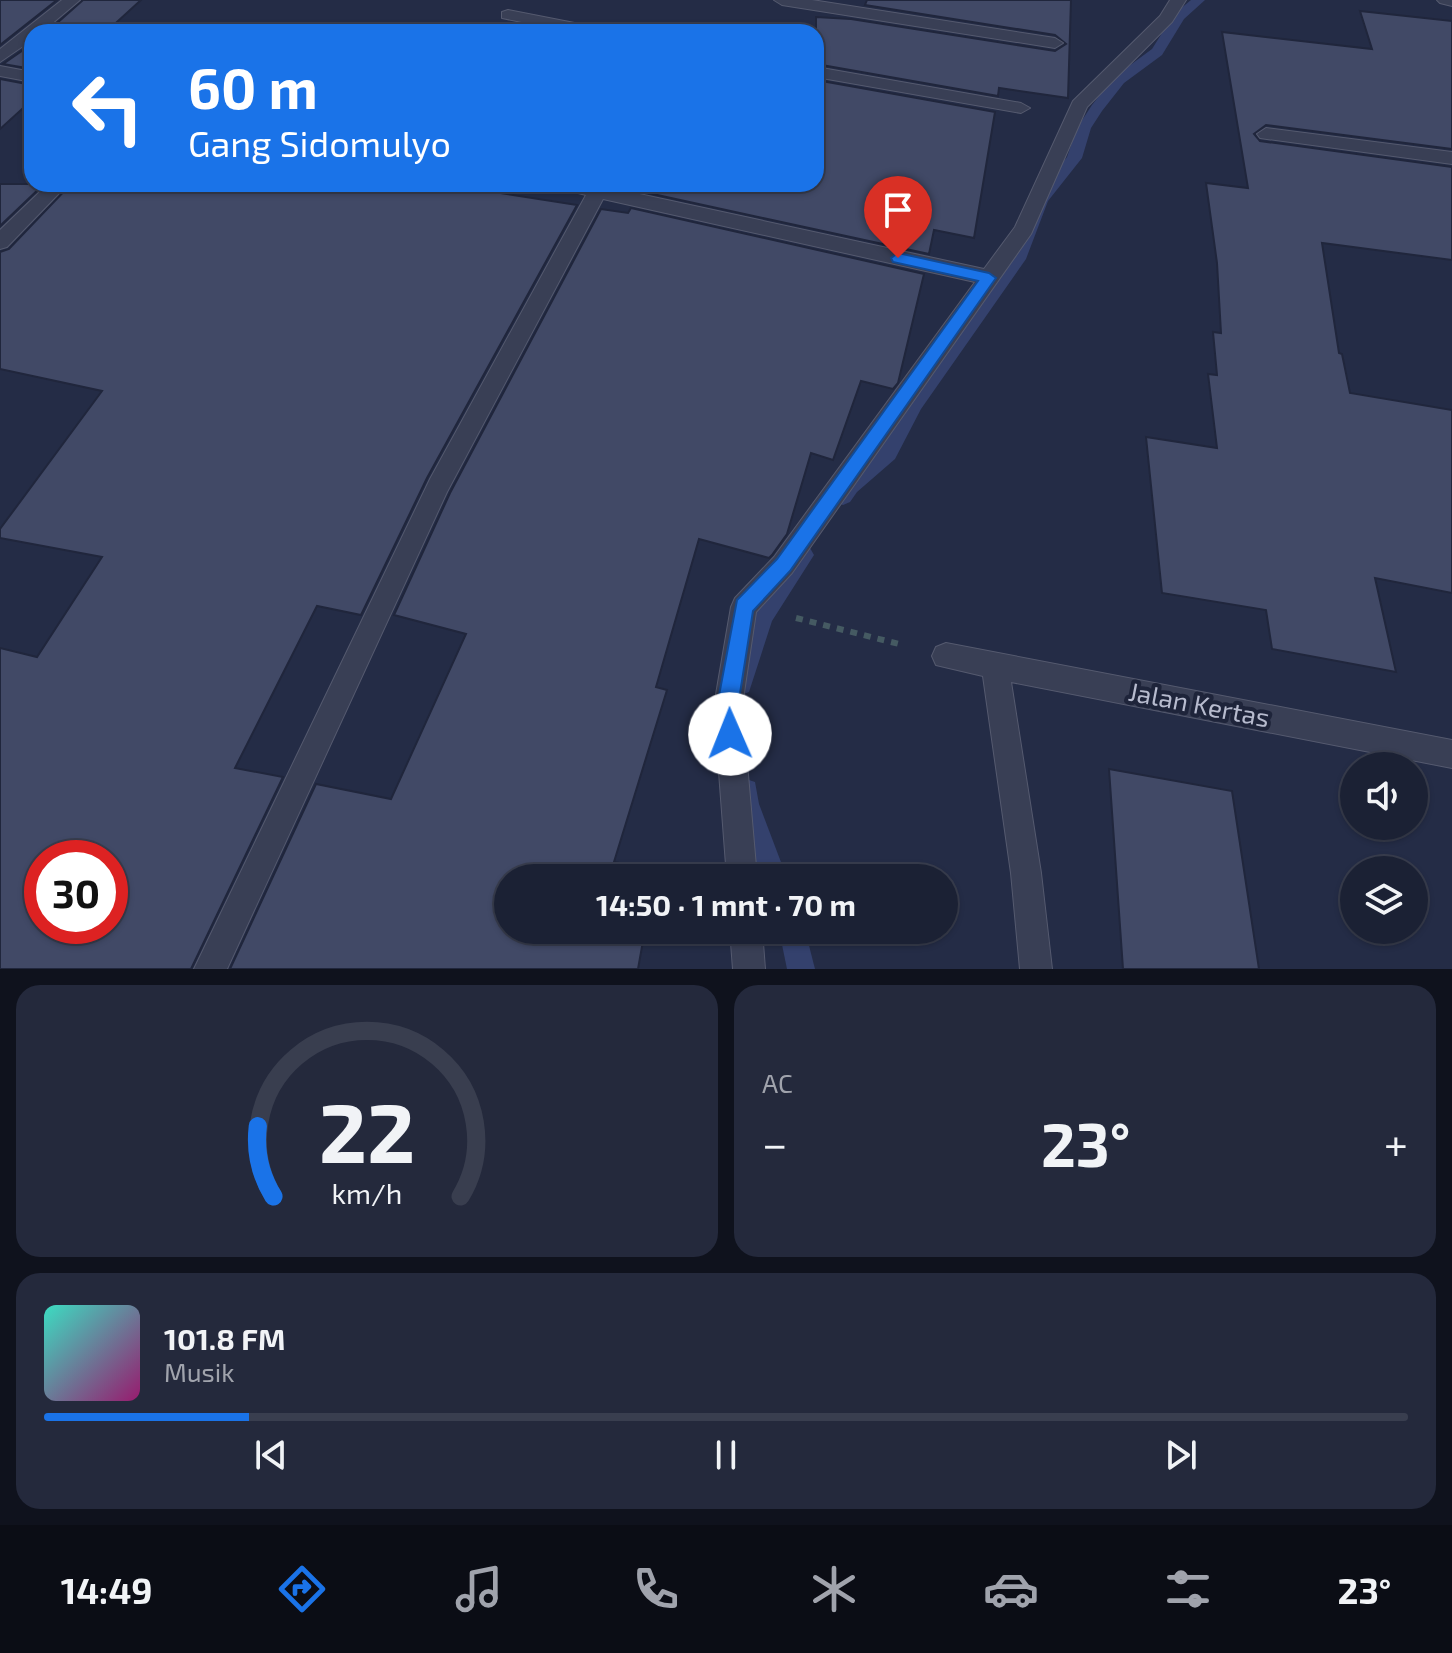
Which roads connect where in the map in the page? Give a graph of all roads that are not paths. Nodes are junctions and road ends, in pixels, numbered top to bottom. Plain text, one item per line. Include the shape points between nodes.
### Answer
1 (72, 0) edge
2 (782, 0) edge
3 (1178, 0) edge
4 (1445, 0) edge
5 (1452, 1) edge
6 (511, 8) edge
7 (42, 24) edge
8 (567, 24) edge
9 (24, 38) edge
10 (1055, 43) dead end
11 (0, 57) edge
12 (0, 71) edge
13 (824, 73) edge
14 (24, 76) edge
15 (1021, 108) dead end
16 (1266, 134) dead end
17 (1452, 158) edge
18 (51, 192) edge
19 (597, 192) edge
20 (602, 192) edge
21 (0, 242) edge
22 (989, 278) junction
23 (946, 656) road end
24 (995, 666) junction
25 (1452, 754) edge
26 (741, 864) edge
27 (747, 944) edge
28 (210, 969) edge
29 (749, 969) edge
30 (1036, 969) edge

1 - 7 street
2 - 10 street
3 - 22 street via 1166,19 1079,105 1024,229
4 - 5 street
6 - 8 street
9 - 11 street
12 - 14 street
13 - 15 street
16 - 17 street
18 - 21 street
19 - 28 street via 438,486
20 - 22 street
22 - 26 street via 752,608 728,706
23 - 24 street, Jalan Kertas
24 - 25 street, Jalan Kertas
24 - 30 street
27 - 29 street

